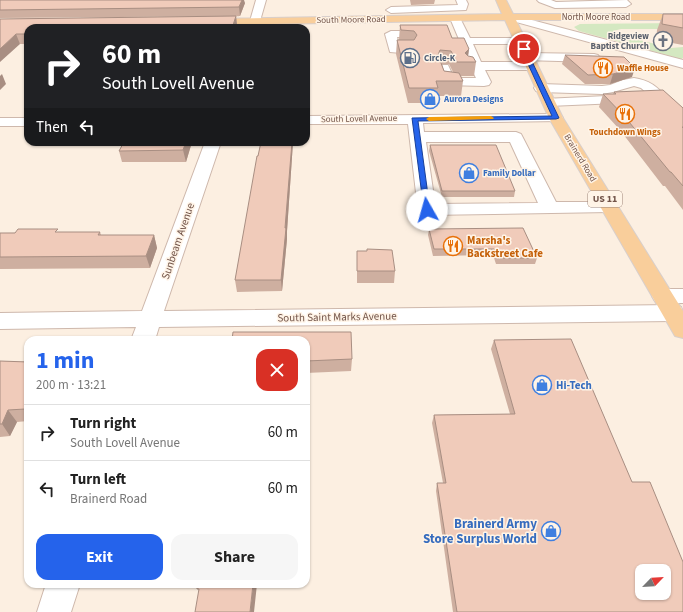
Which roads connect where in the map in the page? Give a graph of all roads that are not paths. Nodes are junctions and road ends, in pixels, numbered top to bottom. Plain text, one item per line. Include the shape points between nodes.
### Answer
1 (261, 0) edge
2 (461, 0) edge
3 (501, 0) edge
4 (542, 0) edge
5 (624, 2) edge
6 (391, 10) edge
7 (455, 18) junction
8 (509, 18) junction
9 (647, 18) junction
10 (683, 18) edge
11 (413, 19) junction
12 (195, 22) edge
13 (250, 24) edge
14 (418, 36) junction
15 (520, 41) junction
16 (405, 43) edge
17 (649, 55) junction
18 (471, 58) junction
19 (529, 61) junction
20 (683, 64) edge
21 (549, 103) junction
22 (414, 119) junction
23 (310, 120) edge
24 (0, 122) edge
25 (24, 122) edge
26 (418, 137) junction
27 (212, 146) edge
28 (610, 207) junction
29 (550, 208) junction
30 (675, 309) edge
31 (150, 319) junction
32 (0, 321) edge
33 (144, 336) edge
34 (62, 588) edge
35 (54, 612) edge

1 - 13 street
2 - 6 street via 462,8
3 - 8 main road, Brainerd Road / US 11
4 - 5 street via 555,5
5 - 9 street
6 - 11 main road, South Moore Road
6 - 13 main road, South Moore Road
7 - 8 main road, South Moore Road
7 - 11 main road, South Moore Road
7 - 18 street
8 - 9 main road, North Moore Road
8 - 15 main road, Brainerd Road / US 11
8 - 17 street
9 - 10 main road, North Moore Road
11 - 14 street
12 - 13 main road, South Moore Road
14 - 16 street
14 - 18 street via 438,35
15 - 18 street
15 - 19 main road, Brainerd Road / US 11
17 - 19 street via 640,59
17 - 20 street
18 - 18 street via 484,82 449,82 449,64
18 - 19 street
19 - 21 main road, Brainerd Road / US 11
21 - 21 street via 573,84 612,89 623,83 633,82 650,88 659,98
21 - 22 street, South Lovell Avenue
21 - 28 main road, Brainerd Road / US 11
22 - 23 street, South Lovell Avenue
22 - 26 street
24 - 25 street
26 - 29 street via 516,137
26 - 29 street via 427,210
27 - 31 street, Sunbeam Avenue
28 - 29 street
28 - 30 main road, Brainerd Road / US 11
30 - 31 street, South Saint Marks Avenue
31 - 32 street, South Saint Marks Avenue
31 - 33 street, Sunbeam Avenue
34 - 35 street

